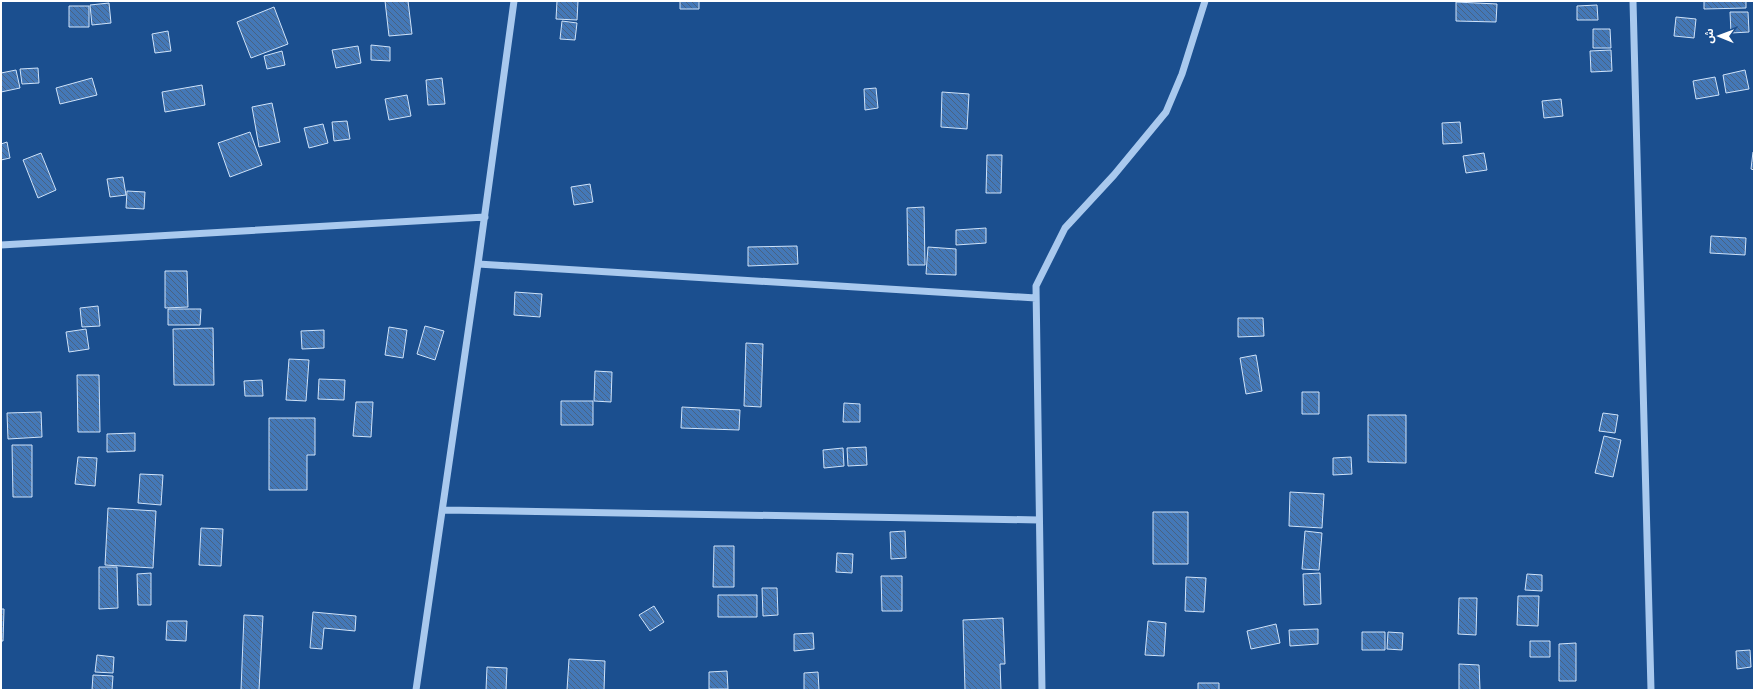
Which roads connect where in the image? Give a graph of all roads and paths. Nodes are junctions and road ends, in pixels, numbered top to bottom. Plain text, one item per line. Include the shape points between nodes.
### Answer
1 (514, 1) edge
2 (1205, 1) edge
3 (1633, 1) edge
4 (485, 218) junction
5 (1, 245) edge
6 (478, 264) junction
7 (1036, 298) junction
8 (443, 510) junction
9 (1039, 520) junction
10 (416, 690) edge
11 (1042, 690) edge
12 (1651, 690) edge

1 - 4 street
2 - 7 street via 1182,74 1166,112 1114,175 1065,228 1036,286
3 - 12 street
4 - 5 street
4 - 6 street
6 - 7 street
6 - 8 street
7 - 9 street
8 - 9 street
8 - 10 street
9 - 11 street

